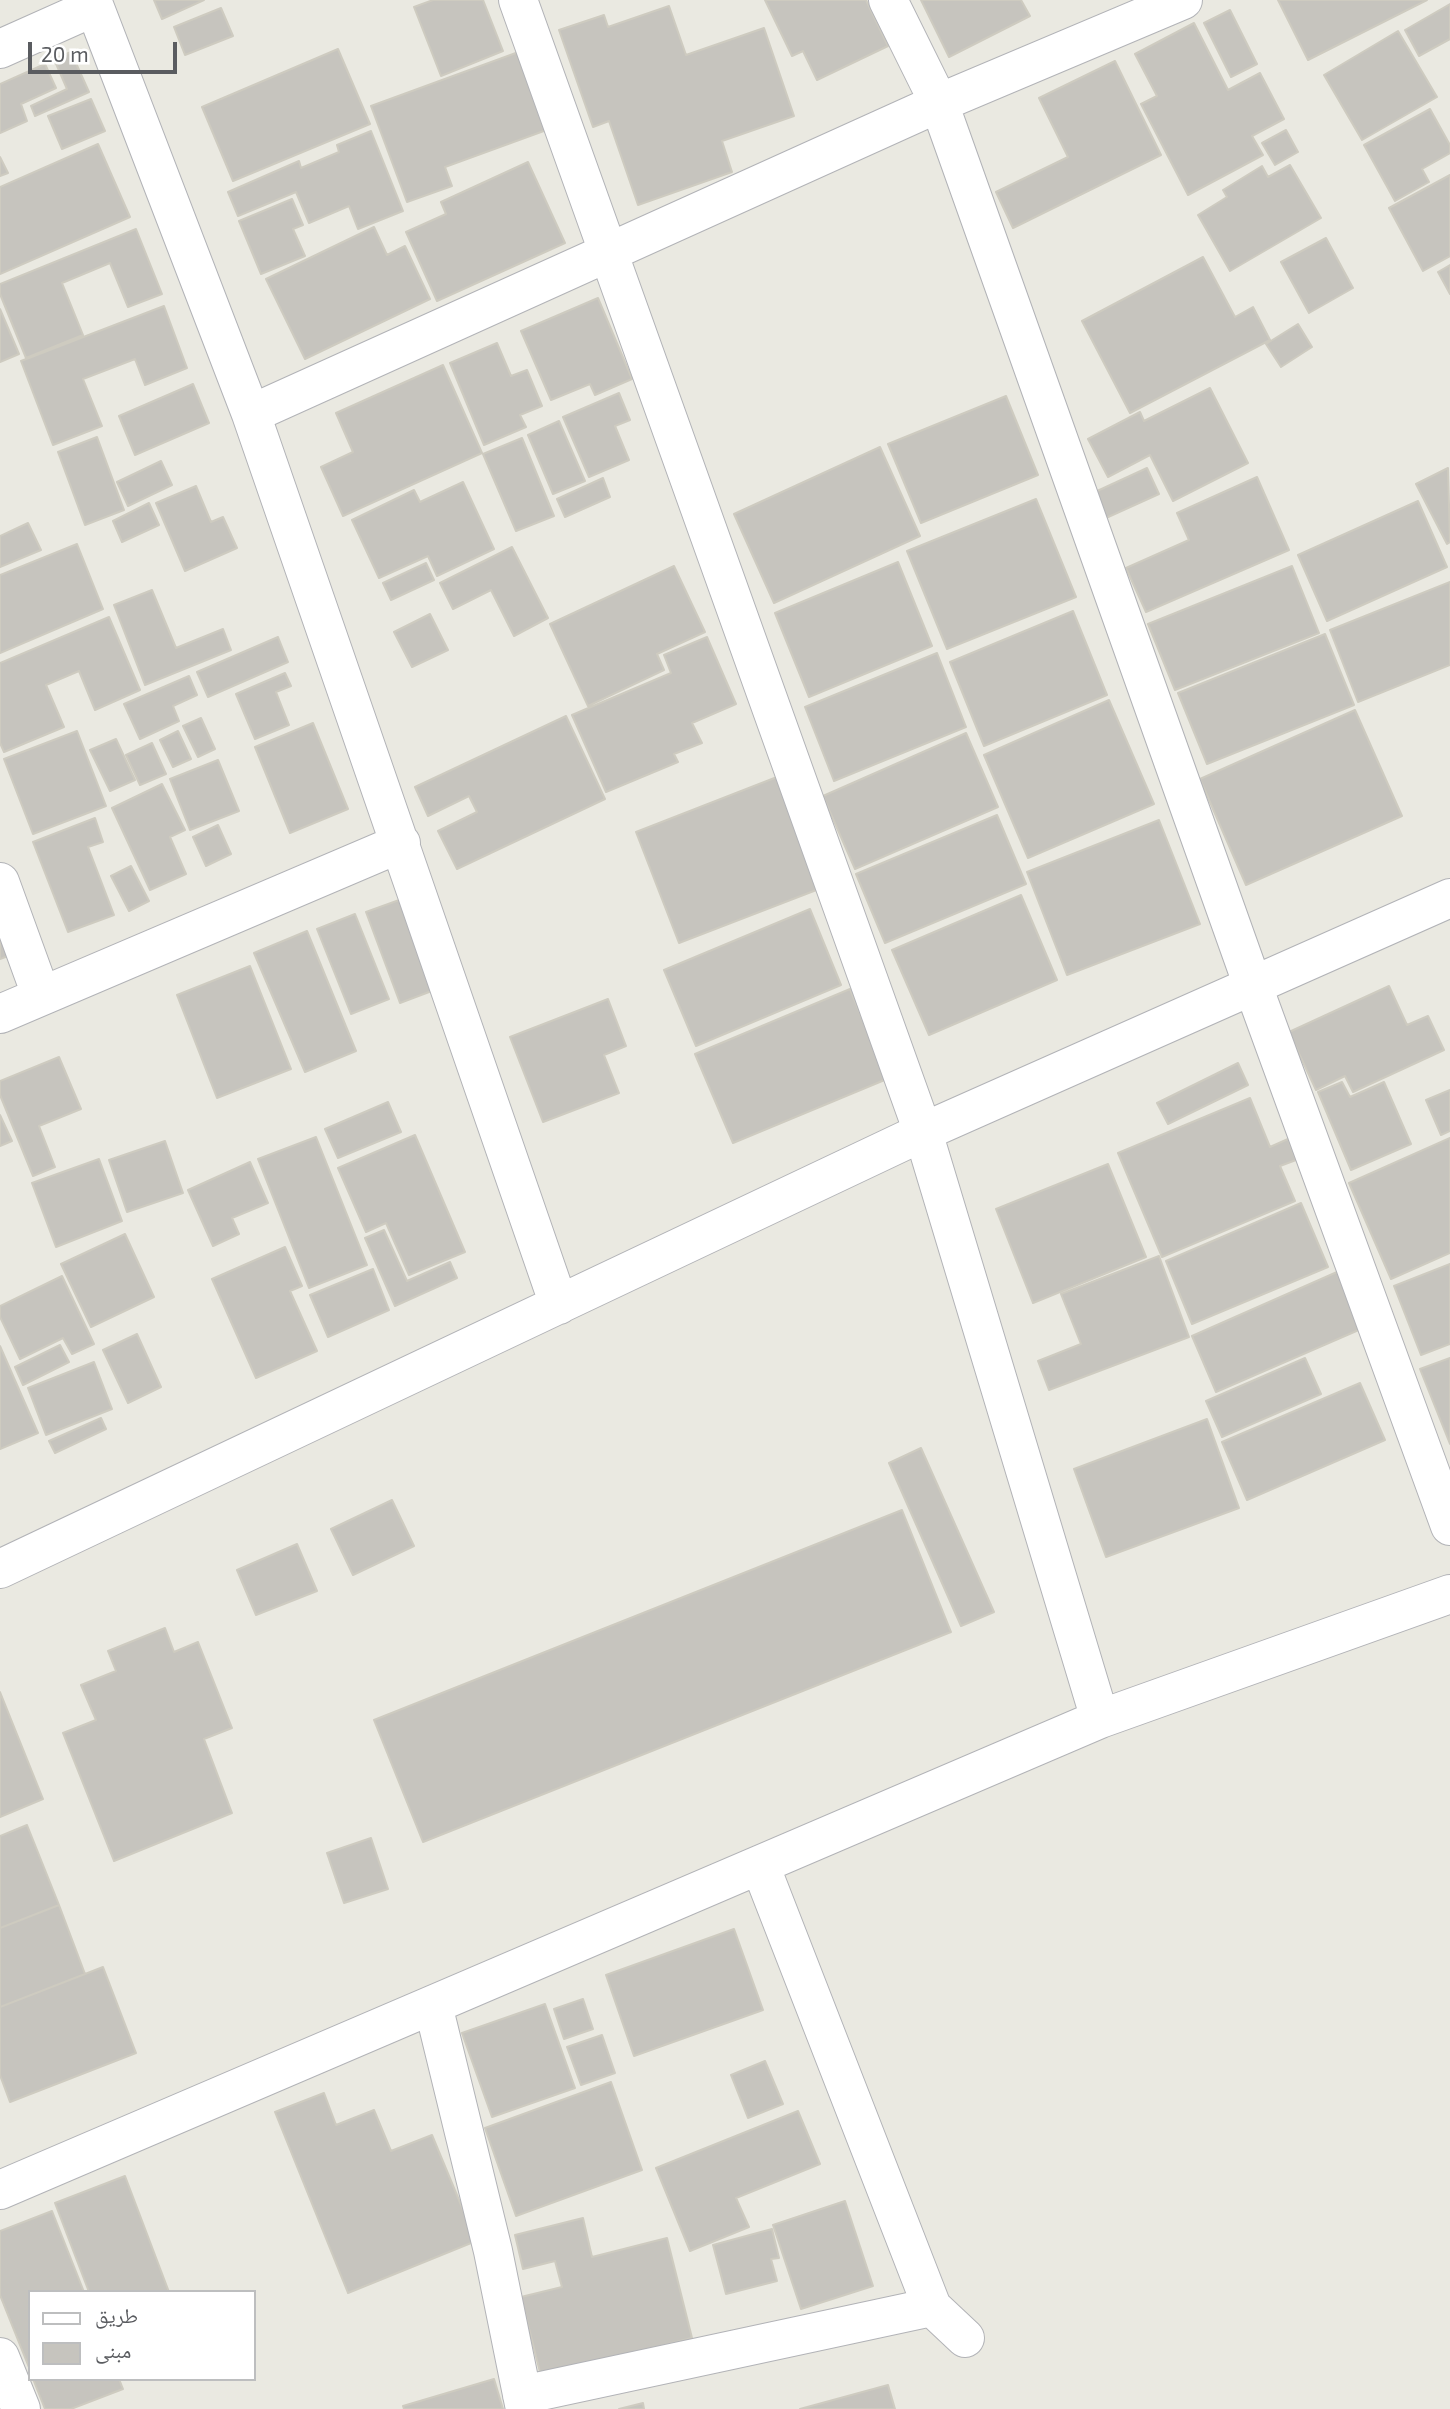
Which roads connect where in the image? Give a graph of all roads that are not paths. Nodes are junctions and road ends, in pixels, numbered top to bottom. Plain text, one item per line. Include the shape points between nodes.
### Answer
1 (518, 0) edge
2 (888, 0) edge
3 (1183, 0) edge
4 (93, 4) edge
5 (0, 49) edge
6 (939, 103) junction
7 (608, 254) junction
8 (251, 414) junction
9 (401, 843) junction
10 (0, 882) edge
11 (1450, 898) edge
12 (1253, 986) junction
13 (41, 995) junction
14 (0, 1014) edge
15 (923, 1132) junction
16 (559, 1305) junction
17 (1450, 1526) edge
18 (0, 1569) edge
19 (1450, 1594) edge
20 (1100, 1718) junction
21 (760, 1865) junction
22 (433, 2005) junction
23 (0, 2190) edge
24 (932, 2307) junction
25 (965, 2338) dead end
26 (0, 2357) edge
27 (524, 2402) edge
28 (21, 2409) edge

1 - 7 street
2 - 6 street
3 - 6 street
4 - 5 street
4 - 8 street
6 - 7 street
6 - 12 street
7 - 8 street
7 - 15 street
8 - 9 street
9 - 13 street
9 - 16 street
10 - 13 street
11 - 12 street
12 - 15 street
12 - 17 street
13 - 14 street
15 - 16 street
15 - 20 street
16 - 18 street
19 - 20 street
20 - 21 street
21 - 22 street
21 - 24 street
22 - 23 street
22 - 27 street via 493,2251
24 - 25 street
24 - 27 street
26 - 28 street

